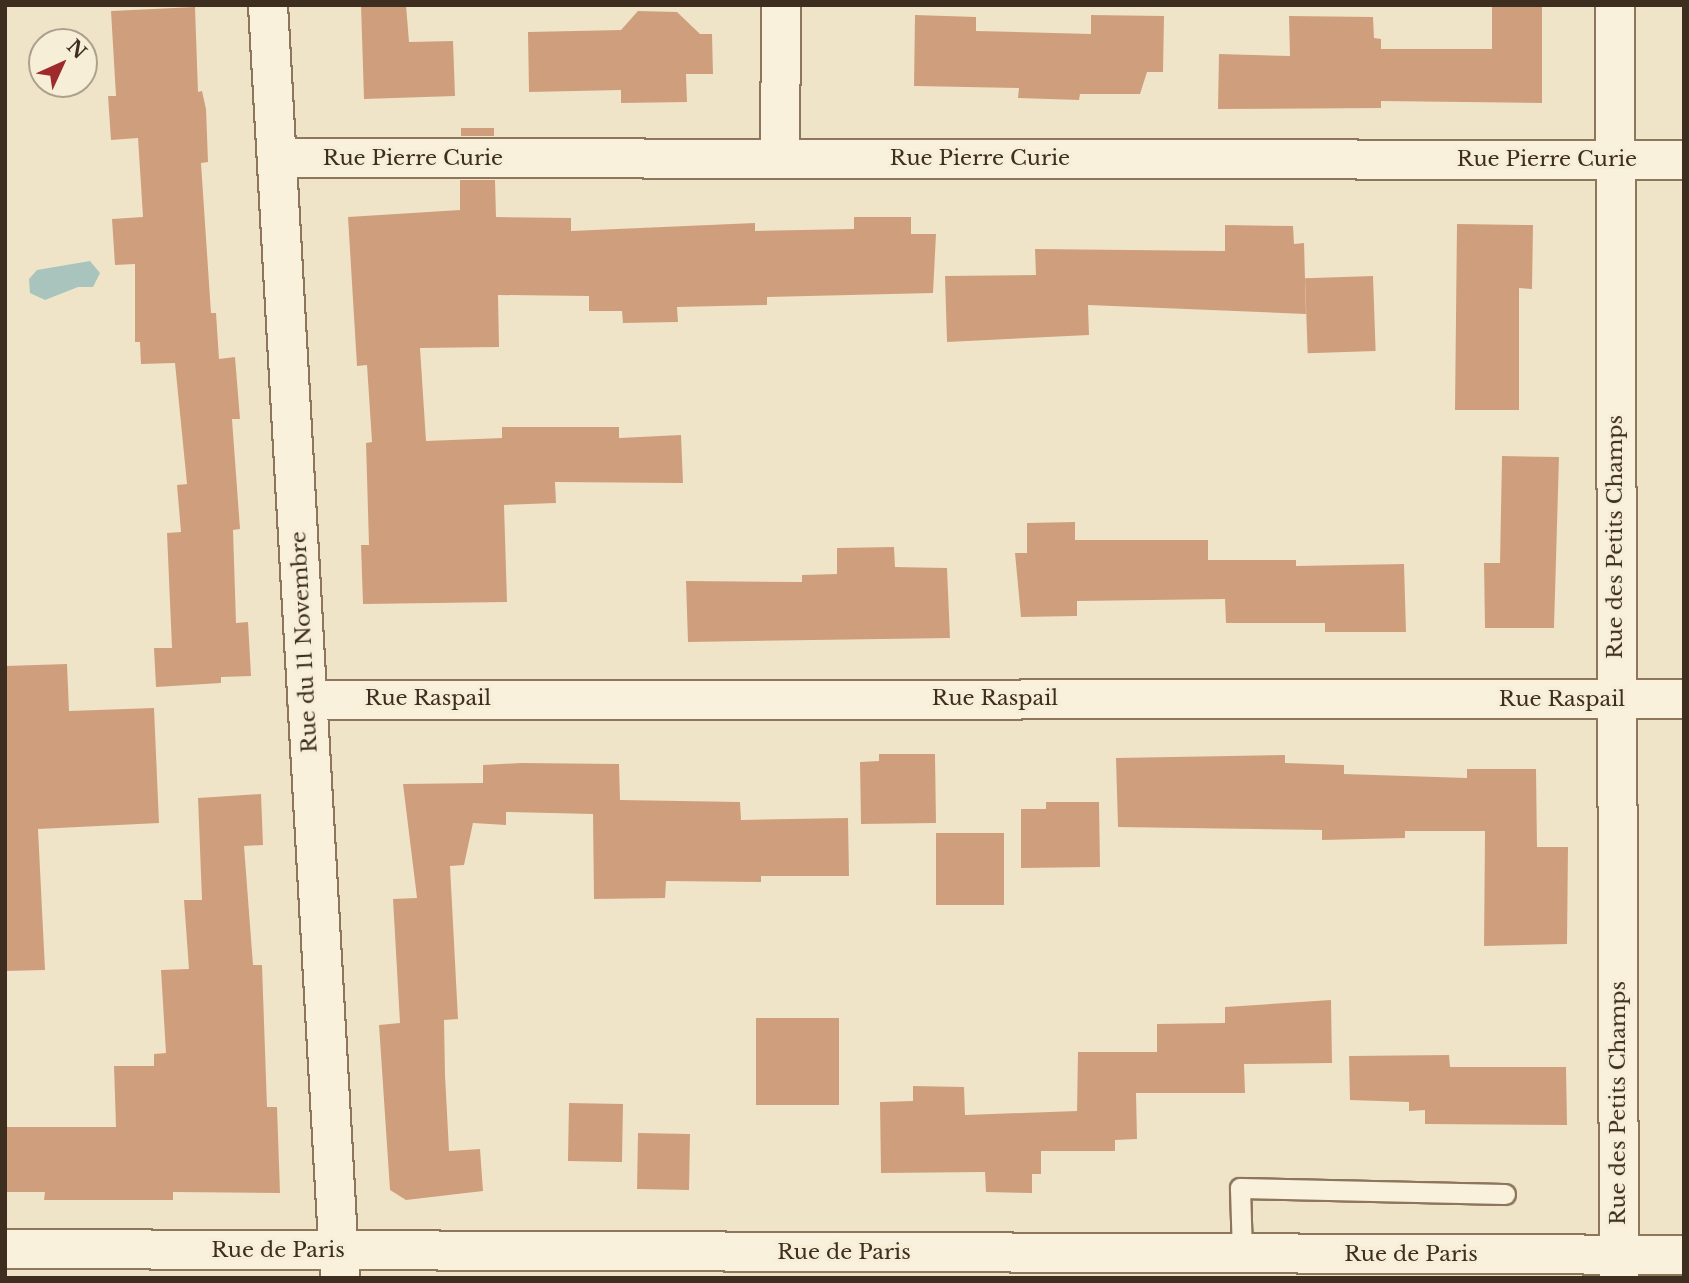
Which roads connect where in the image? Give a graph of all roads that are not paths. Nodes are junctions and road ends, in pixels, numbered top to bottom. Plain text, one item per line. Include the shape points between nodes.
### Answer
1 (268, 5) edge
2 (781, 5) edge
3 (1615, 5) edge
4 (277, 158) junction
5 (780, 158) junction
6 (1614, 159) junction
7 (1684, 160) edge
8 (1616, 699) junction
9 (1684, 699) edge
10 (307, 700) junction
11 (1505, 1194) dead end
12 (5, 1249) edge
13 (1242, 1253) junction
14 (1684, 1255) edge
15 (340, 1264) edge
16 (1619, 1266) edge

1 - 4 street, Rue du 11 Novembre
2 - 5 street
3 - 6 street, Rue des Petits Champs
4 - 5 street, Rue Pierre Curie
4 - 10 street, Rue du 11 Novembre
5 - 6 street, Rue Pierre Curie
6 - 7 street, Rue Pierre Curie
6 - 8 street, Rue des Petits Champs
8 - 9 street, Rue Raspail
8 - 10 street, Rue Raspail
8 - 16 street, Rue des Petits Champs
10 - 15 street, Rue du 11 Novembre
11 - 13 lane via 1240,1188
12 - 15 street, Rue de Paris
13 - 15 street, Rue de Paris
13 - 16 street, Rue de Paris
14 - 16 street, Rue de Paris

